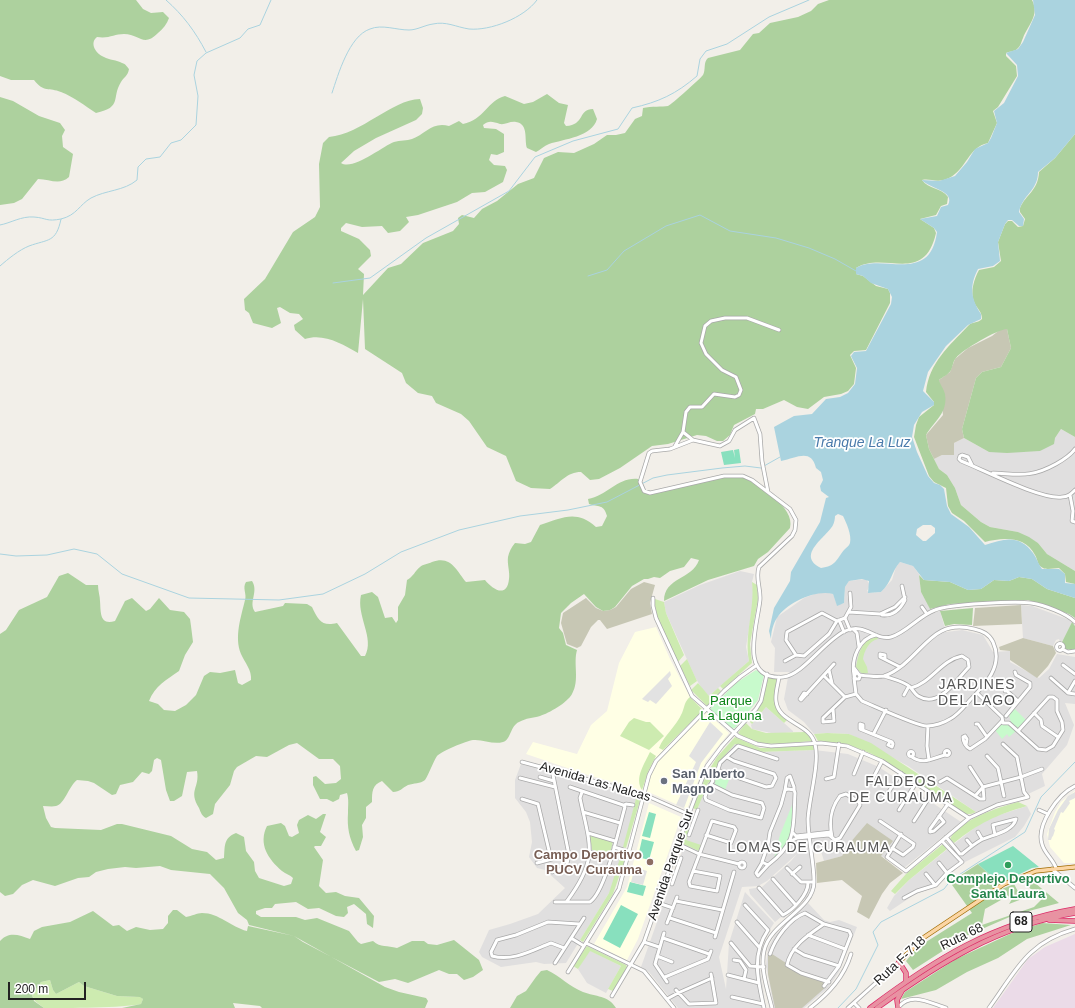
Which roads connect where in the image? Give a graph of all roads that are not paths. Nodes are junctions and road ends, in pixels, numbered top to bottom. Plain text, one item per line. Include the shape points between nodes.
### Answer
1 (779, 330) dead end
2 (683, 432) junction
3 (693, 440) junction
4 (674, 447) junction
5 (1075, 448) edge
6 (972, 465) dead end
7 (992, 473) junction
8 (1075, 490) edge
9 (768, 493) junction
10 (1070, 495) junction
11 (1074, 511) edge
12 (1075, 522) edge
13 (902, 586) dead end
14 (850, 593) dead end
15 (654, 598) dead end
16 (922, 607) dead end
17 (850, 612) junction
18 (927, 614) junction
19 (845, 618) junction
20 (838, 621) junction
21 (1075, 622) edge
22 (861, 628) junction
23 (852, 629) junction
24 (844, 632) junction
25 (871, 632) junction
26 (857, 633) junction
27 (877, 634) junction
28 (869, 636) junction
29 (859, 647) junction
30 (1062, 649) dead end
31 (1075, 651) edge
32 (796, 655) junction
33 (755, 659) junction
34 (885, 659) dead end
35 (785, 661) dead end
36 (834, 664) dead end
37 (757, 665) junction
38 (1063, 665) dead end
39 (854, 666) junction
40 (900, 667) junction
41 (751, 669) junction
42 (761, 670) junction
43 (829, 670) junction
44 (767, 674) junction
45 (1075, 674) edge
46 (824, 676) junction
47 (854, 676) junction
48 (859, 676) junction
49 (884, 676) junction
50 (779, 677) junction
51 (1022, 678) dead end
52 (1051, 678) dead end
53 (1075, 681) edge
54 (832, 683) junction
55 (910, 687) junction
56 (855, 690) junction
57 (977, 693) junction
58 (1010, 693) dead end
59 (1068, 693) junction
60 (806, 694) dead end
61 (856, 694) junction
62 (1075, 694) edge
63 (904, 695) dead end
64 (845, 697) junction
65 (1018, 701) junction
66 (833, 708) junction
67 (707, 709) junction
68 (886, 710) junction
69 (1034, 713) junction
70 (1001, 716) junction
71 (1006, 716) junction
72 (1002, 721) junction
73 (1009, 723) junction
74 (928, 726) junction
75 (863, 729) dead end
76 (982, 730) dead end
77 (1018, 731) junction
78 (874, 733) junction
79 (734, 734) junction
80 (987, 737) junction
81 (1058, 737) junction
82 (890, 742) dead end
83 (815, 743) junction
84 (839, 744) junction
85 (1003, 744) dead end
86 (966, 745) dead end
87 (863, 752) junction
88 (945, 755) dead end
89 (726, 756) junction
90 (912, 756) dead end
91 (988, 756) dead end
92 (930, 759) junction
93 (777, 760) dead end
94 (882, 761) junction
95 (522, 762) dead end
96 (970, 767) dead end
97 (552, 770) junction
98 (1042, 770) dead end
99 (719, 771) junction
100 (705, 772) junction
101 (901, 772) junction
102 (854, 774) dead end
103 (540, 777) dead end
104 (1021, 777) junction
105 (520, 778) dead end
106 (826, 779) dead end
107 (554, 781) junction
108 (1002, 781) junction
109 (871, 782) dead end
110 (940, 782) dead end
111 (916, 783) junction
112 (712, 785) junction
113 (1075, 786) edge
114 (555, 787) junction
115 (983, 787) junction
116 (570, 788) dead end
117 (784, 790) junction
118 (794, 790) junction
119 (582, 792) junction
120 (1024, 792) junction
121 (932, 793) junction
122 (645, 795) junction
123 (975, 796) junction
124 (1004, 796) dead end
125 (522, 799) dead end
126 (884, 799) dead end
127 (1022, 799) junction
128 (948, 804) junction
129 (633, 805) dead end
130 (624, 806) junction
131 (691, 809) junction
132 (899, 810) dead end
133 (1039, 810) dead end
134 (583, 812) junction
135 (688, 814) junction
136 (1048, 814) junction
137 (939, 816) junction
138 (969, 818) junction
139 (880, 821) dead end
140 (914, 821) dead end
141 (1005, 821) junction
142 (620, 823) junction
143 (685, 825) junction
144 (692, 827) junction
145 (1008, 828) junction
146 (929, 831) junction
147 (831, 832) junction
148 (978, 832) dead end
149 (588, 833) junction
150 (793, 833) junction
151 (901, 834) junction
152 (689, 835) dead end
153 (706, 835) junction
154 (822, 835) junction
155 (995, 835) junction
156 (810, 836) junction
157 (934, 836) dead end
158 (803, 837) junction
159 (832, 837) junction
160 (946, 838) junction
161 (967, 840) dead end
162 (982, 840) junction
163 (615, 841) junction
164 (790, 841) junction
165 (942, 841) junction
166 (678, 844) junction
167 (972, 846) junction
168 (614, 847) junction
169 (892, 848) junction
170 (613, 851) junction
171 (590, 852) junction
172 (629, 854) junction
173 (699, 854) junction
174 (569, 855) junction
175 (611, 857) junction
176 (681, 858) dead end
177 (552, 859) junction
178 (672, 861) junction
179 (537, 862) dead end
180 (762, 862) junction
181 (679, 863) junction
182 (939, 863) dead end
183 (739, 864) dead end
184 (768, 865) junction
185 (800, 867) dead end
186 (787, 868) dead end
187 (1056, 868) junction
188 (1075, 868) edge
189 (1051, 869) junction
190 (693, 871) junction
191 (552, 872) dead end
192 (734, 872) dead end
193 (947, 873) junction
194 (792, 874) junction
195 (926, 874) dead end
196 (666, 877) junction
197 (773, 879) dead end
198 (673, 880) junction
199 (814, 883) junction
200 (672, 884) dead end
201 (808, 884) junction
202 (935, 885) junction
203 (913, 886) dead end
204 (759, 888) dead end
205 (1075, 888) edge
206 (917, 891) junction
207 (904, 898) dead end
208 (567, 901) junction
209 (555, 902) dead end
210 (658, 903) junction
211 (795, 904) junction
212 (745, 905) dead end
213 (673, 908) junction
214 (1075, 909) edge
215 (722, 910) junction
216 (1075, 913) edge
217 (584, 918) dead end
218 (670, 918) junction
219 (1039, 921) junction
220 (1075, 921) edge
221 (737, 922) dead end
222 (668, 923) dead end
223 (578, 924) junction
224 (824, 924) junction
225 (1075, 929) edge
226 (664, 932) dead end
227 (716, 933) junction
228 (808, 935) junction
229 (715, 937) dead end
230 (571, 938) junction
231 (663, 938) junction
232 (644, 942) junction
233 (731, 943) dead end
234 (585, 944) junction
235 (659, 947) junction
236 (759, 947) junction
237 (564, 948) junction
238 (794, 949) junction
239 (845, 949) junction
240 (770, 954) dead end
241 (851, 954) dead end
242 (657, 956) junction
243 (734, 960) dead end
244 (672, 962) dead end
245 (899, 962) junction
246 (555, 963) dead end
247 (630, 965) junction
248 (839, 966) junction
249 (764, 967) junction
250 (756, 968) junction
251 (764, 971) junction
252 (568, 972) dead end
253 (757, 973) junction
254 (906, 973) junction
255 (711, 974) dead end
256 (917, 974) junction
257 (728, 975) dead end
258 (665, 977) junction
259 (712, 978) junction
260 (744, 980) junction
261 (667, 982) dead end
262 (829, 982) junction
263 (905, 982) junction
264 (759, 983) junction
265 (824, 986) dead end
266 (903, 989) junction
267 (677, 991) junction
268 (612, 996) dead end
269 (732, 997) dead end
270 (667, 1000) junction
271 (854, 1003) junction
272 (763, 1006) edge
273 (674, 1008) edge
274 (772, 1008) edge
275 (810, 1008) edge
276 (848, 1008) edge
277 (859, 1008) edge
278 (870, 1008) edge
279 (877, 1008) edge
280 (898, 1008) edge
281 (946, 1008) edge
282 (989, 1008) edge

1 - 2 street via 747,318 725,318 711,321 705,326 701,343 706,354 722,370 736,378 741,390 739,395 734,397 714,394 702,407 690,407 686,412
2 - 3 street
2 - 4 street
3 - 4 street
3 - 9 street via 720,446 729,441 735,430 754,418 760,434
4 - 9 street via 649,453 640,482 644,491 650,493 734,475 748,478
5 - 7 street via 1062,460 1038,473
6 - 7 street
7 - 10 street via 1030,490 1060,498
8 - 10 street
9 - 33 street via 793,512 796,526 792,536 759,567 757,573 760,598 752,644
10 - 11 street
11 - 12 street via 1071,516
13 - 17 street via 905,597 895,607 880,614
14 - 17 street
15 - 67 street via 656,618 688,689
16 - 18 street
17 - 19 street
18 - 21 street via 947,607 1026,602 1065,615
18 - 27 street via 894,636
19 - 20 street
19 - 23 street
20 - 24 street
20 - 32 street via 834,629 804,656
20 - 32 street via 822,613 787,632 786,640
22 - 23 street
22 - 25 street
22 - 26 street
23 - 24 street
23 - 26 street
24 - 50 street via 816,653 798,672
25 - 27 street
25 - 28 street
26 - 29 street
27 - 28 street
28 - 29 street
29 - 39 street
30 - 31 street via 1068,652
32 - 35 street
33 - 37 street
33 - 41 street
34 - 40 street
36 - 43 street
37 - 41 street
37 - 42 street
38 - 45 street
39 - 47 street
39 - 48 street
40 - 49 street
40 - 57 street via 943,629 959,626 982,631 991,640 996,659 993,672
41 - 42 street
41 - 67 street via 735,680
42 - 44 street
43 - 46 street
43 - 54 street
44 - 50 street
44 - 79 street, Avenida Parque Sur via 761,701
46 - 54 street
46 - 60 street
47 - 48 street
47 - 48 street
47 - 56 street
48 - 49 street
48 - 56 street
49 - 55 street
50 - 83 street via 777,706 784,715 810,733
51 - 65 street via 1030,683 1030,687
52 - 59 street
53 - 59 street
54 - 64 street
55 - 55 street via 926,700 937,699 969,667 969,662 963,656 953,659 921,684
55 - 63 street
56 - 61 street
57 - 70 street
57 - 74 street via 956,716 948,721
58 - 65 street
59 - 62 street
61 - 64 street
61 - 68 street via 862,701
64 - 66 street
65 - 71 street
66 - 66 street via 823,718 823,722 834,721
67 - 79 street
67 - 122 street via 656,761 649,775
68 - 74 street via 917,725
68 - 78 street
69 - 77 street
69 - 81 street via 1041,720 1042,726
69 - 81 street via 1048,697 1053,697 1062,722 1062,730
70 - 71 street
70 - 72 street
71 - 73 street via 1010,718
72 - 73 street via 1005,724
72 - 80 street
73 - 77 street
74 - 92 street via 927,746
75 - 78 street
76 - 80 street
77 - 81 street via 1042,750 1053,746
78 - 82 street
79 - 83 street via 763,745
79 - 100 street, Avenida Parque Sur via 711,760
80 - 86 street via 970,749
83 - 84 street
83 - 156 street via 816,759 809,807
84 - 87 street
84 - 106 street via 834,777
85 - 104 street via 1017,757
87 - 94 street
87 - 102 street
88 - 92 street
89 - 93 street via 738,746
89 - 99 street via 720,763
89 - 99 street via 774,774 776,778 772,786 766,787
90 - 92 street via 919,761
91 - 108 street via 997,766
94 - 101 street
94 - 109 street
95 - 97 street, Avenida Las Nalcas
96 - 115 street
97 - 107 street
97 - 122 street, Avenida Las Nalcas
98 - 104 street
99 - 100 street via 715,774
100 - 112 street via 713,779
100 - 131 street, Avenida Parque Sur
101 - 111 street
101 - 126 street
103 - 107 street
104 - 108 street
104 - 120 street
105 - 114 street
107 - 114 street
108 - 115 street
108 - 124 street
110 - 123 street via 947,778
111 - 121 street
111 - 132 street
112 - 112 street via 705,797 707,801 761,818 764,808 762,803 732,795
113 - 136 street via 1060,796
114 - 174 street
115 - 123 street
115 - 123 street via 984,799
116 - 119 street
117 - 118 street
117 - 118 street via 790,776
117 - 180 street
118 - 150 street
119 - 130 street
119 - 134 street via 580,798
120 - 127 street
120 - 127 street via 1028,797
121 - 128 street
121 - 140 street
122 - 135 street, Avenida Las Nalcas
122 - 172 street
125 - 177 street via 538,804
127 - 138 street
128 - 137 street
128 - 138 street
129 - 130 street
130 - 142 street
131 - 135 street, Avenida Parque Sur
131 - 144 street via 698,811
133 - 136 street
134 - 142 street
134 - 149 street
135 - 143 street, Avenida Parque Sur
136 - 187 street via 1042,828 1041,839
137 - 146 street
137 - 146 street via 944,822
138 - 160 street
139 - 151 street
141 - 145 street
141 - 145 street via 1016,819
141 - 155 street via 993,825
142 - 163 street
143 - 144 street
143 - 166 street, Avenida Parque Sur
144 - 152 street
145 - 155 street
146 - 157 street
147 - 154 street
147 - 159 street
147 - 159 street via 832,810 840,796 846,794 859,802 859,807 844,833 837,840
148 - 162 street
149 - 163 street
149 - 171 street
150 - 158 street
150 - 164 street
151 - 169 street
151 - 169 street via 913,842 913,847 903,855
153 - 153 street via 731,843 736,830 734,827 712,821
153 - 173 street
154 - 156 street
154 - 159 street
155 - 162 street
156 - 158 street
156 - 199 street
158 - 164 street
160 - 165 street
160 - 167 street via 960,854
161 - 167 street
162 - 167 street
163 - 168 street
164 - 184 street via 781,855
165 - 169 street via 906,871 887,857
165 - 193 street via 962,862
166 - 173 street
166 - 178 street, Avenida Parque Sur
168 - 170 street
168 - 172 street
170 - 172 street
170 - 175 street
171 - 175 street
171 - 208 street via 585,875
172 - 234 street via 616,895
173 - 183 street
173 - 190 street
174 - 177 street
174 - 191 street via 566,868
175 - 208 street via 603,883 591,902
176 - 181 street
177 - 179 street
178 - 181 street
178 - 196 street, Avenida Parque Sur
180 - 184 street
180 - 184 street via 756,873 758,876
181 - 198 street
182 - 193 street
185 - 194 street
186 - 194 street
187 - 188 main road, Ruta F-718
187 - 189 main road, Ruta F-718
189 - 205 street
189 - 245 main road, Ruta F-718 via 1026,874 1004,884 923,938
190 - 190 street via 720,876 717,891 690,886
192 - 215 street
193 - 202 street
194 - 201 street via 801,882
195 - 202 street
196 - 198 street
196 - 210 street, Avenida Parque Sur
197 - 211 street
198 - 200 street
199 - 201 street
199 - 249 street via 808,900 771,936 764,950
201 - 211 street via 806,893
202 - 206 street
203 - 206 street
204 - 211 street via 781,915 785,915
206 - 207 street
208 - 209 street
210 - 213 street
210 - 232 street, Avenida Parque Sur
212 - 236 street via 768,930
213 - 215 street via 676,899
213 - 218 street
214 - 256 highway, Ruta 68 / 68 via 1033,918 999,930 957,949
215 - 227 street
216 - 219 highway, Ruta 68 / 68
217 - 223 street
218 - 222 street
218 - 227 street
219 - 220 highway
219 - 266 highway, Ruta 68 / 68 via 1007,931 966,950
221 - 236 street
223 - 230 street
223 - 237 street via 546,922 497,940 491,952 492,956 506,959 551,942
224 - 228 street
224 - 239 street via 850,932
224 - 240 street via 802,914 776,939
225 - 282 street via 1047,941 1024,958
226 - 231 street
227 - 229 street
228 - 238 street
228 - 239 street
230 - 234 street
230 - 237 street
231 - 235 street
231 - 258 street via 710,953 708,961
232 - 235 street
232 - 247 street, Avenida Parque Sur
233 - 250 street via 750,966
234 - 247 street
234 - 252 street
235 - 242 street
236 - 250 street
237 - 246 street
238 - 248 street via 804,955
238 - 262 street via 787,965 801,973
239 - 248 street
241 - 275 street via 846,968 835,984
242 - 244 street
242 - 258 street via 655,964
243 - 260 street via 740,961 746,970
245 - 254 highway
245 - 271 street, Ruta F-718
247 - 268 street, Avenida Parque Sur
247 - 270 street via 644,971
248 - 262 street
249 - 250 street
249 - 251 street
250 - 253 street
251 - 253 street
251 - 274 street
253 - 264 street
254 - 256 highway
254 - 263 highway
255 - 259 street
256 - 263 highway, Ruta 68 / 68
257 - 260 street
258 - 261 street
259 - 267 street
259 - 267 street via 716,1003 689,1004
260 - 264 street
262 - 265 street
263 - 278 highway, Ruta 68 / 68
264 - 272 street
266 - 279 highway, Ruta 68 / 68
266 - 280 highway via 898,998
267 - 270 street
269 - 272 street
270 - 273 street
271 - 276 street, Ruta F-718
271 - 277 street
280 - 281 street via 906,1001 916,999

